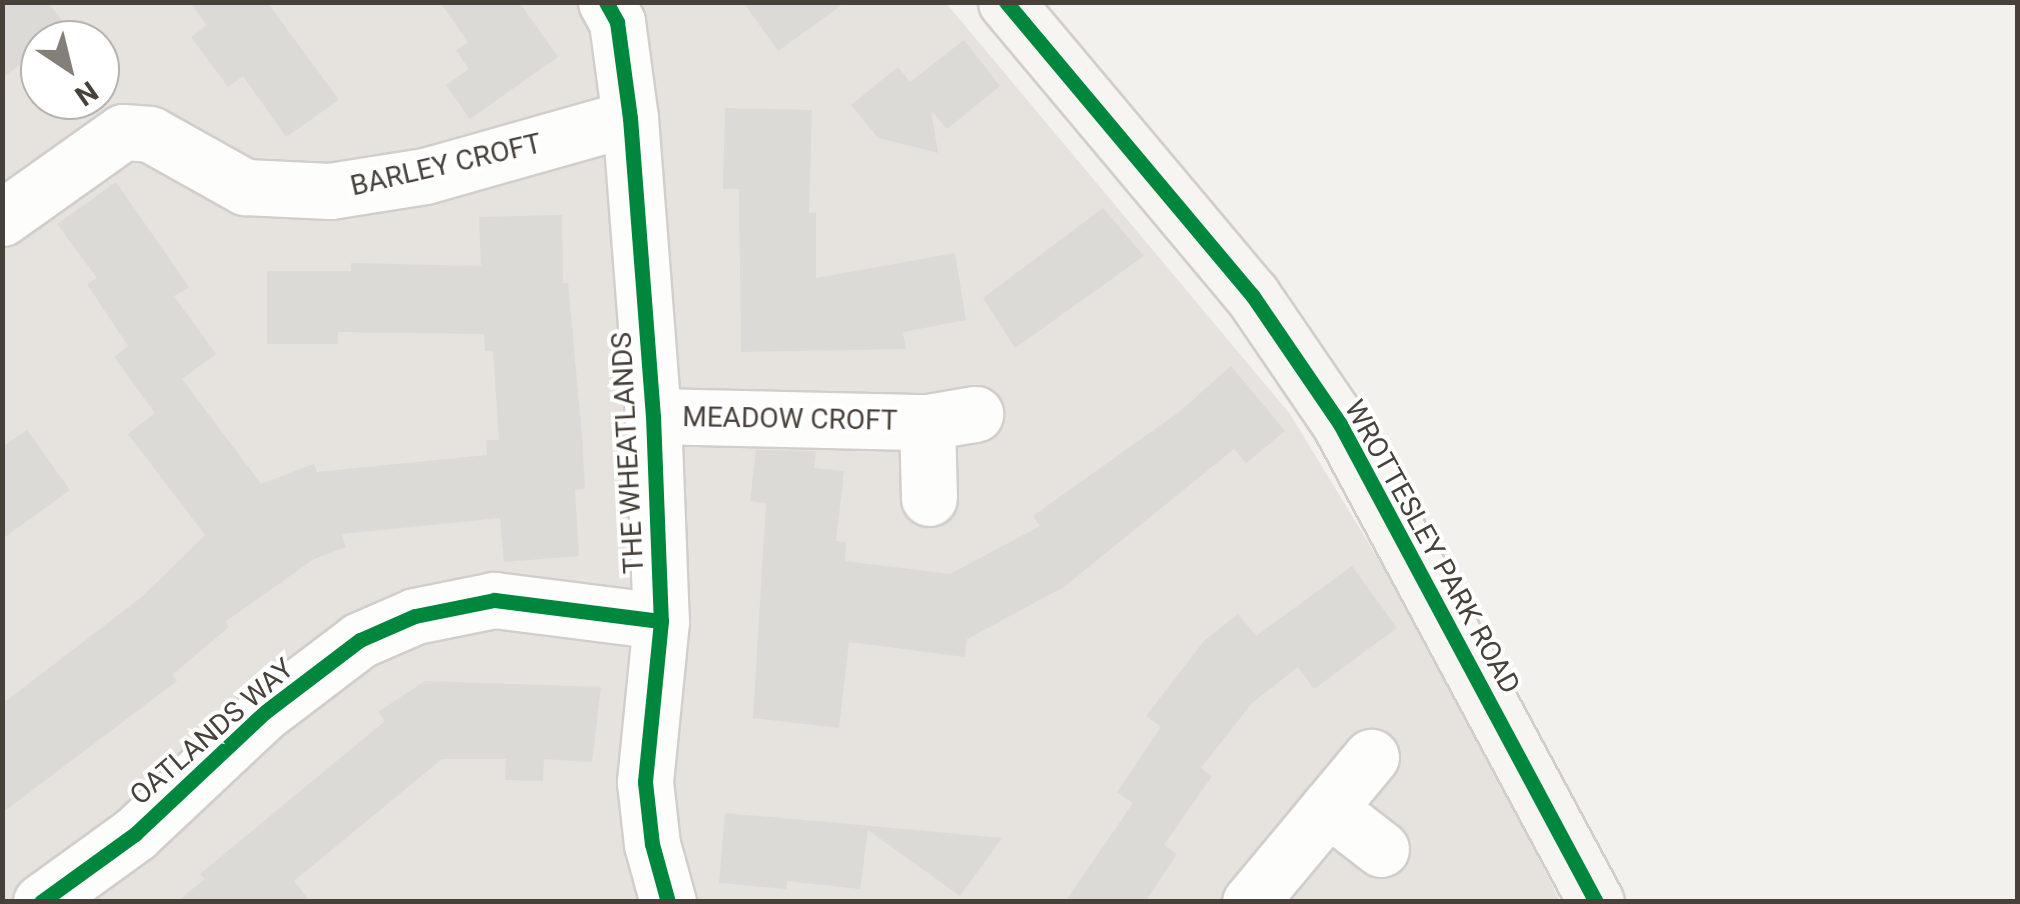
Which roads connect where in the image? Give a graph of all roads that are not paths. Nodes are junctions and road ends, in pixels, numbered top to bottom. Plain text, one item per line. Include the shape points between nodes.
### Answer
1 (606, 2) edge
2 (1006, 2) edge
3 (630, 118) junction
4 (2, 218) edge
5 (653, 416) junction
6 (929, 498) dead end
7 (661, 621) junction
8 (1371, 756) dead end
9 (1328, 808) junction
10 (1381, 849) dead end
11 (41, 902) edge
12 (668, 902) edge
13 (1250, 902) edge
14 (1596, 902) edge

1 - 3 street, THE WHEATLANDS via 617,22
2 - 14 street, WROTTESLEY PARK ROAD via 1252,295 1340,424
3 - 4 street, BARLEY CROFT via 424,176 330,191 245,187 150,134 123,132
3 - 5 street, THE WHEATLANDS
5 - 6 street, MEADOW CROFT via 951,418
5 - 7 street, THE WHEATLANDS
7 - 11 street, OATLANDS WAY via 494,600 415,616 374,634 265,712 135,834
7 - 12 street, THE WHEATLANDS via 645,782
8 - 9 street
9 - 10 street
9 - 13 street

